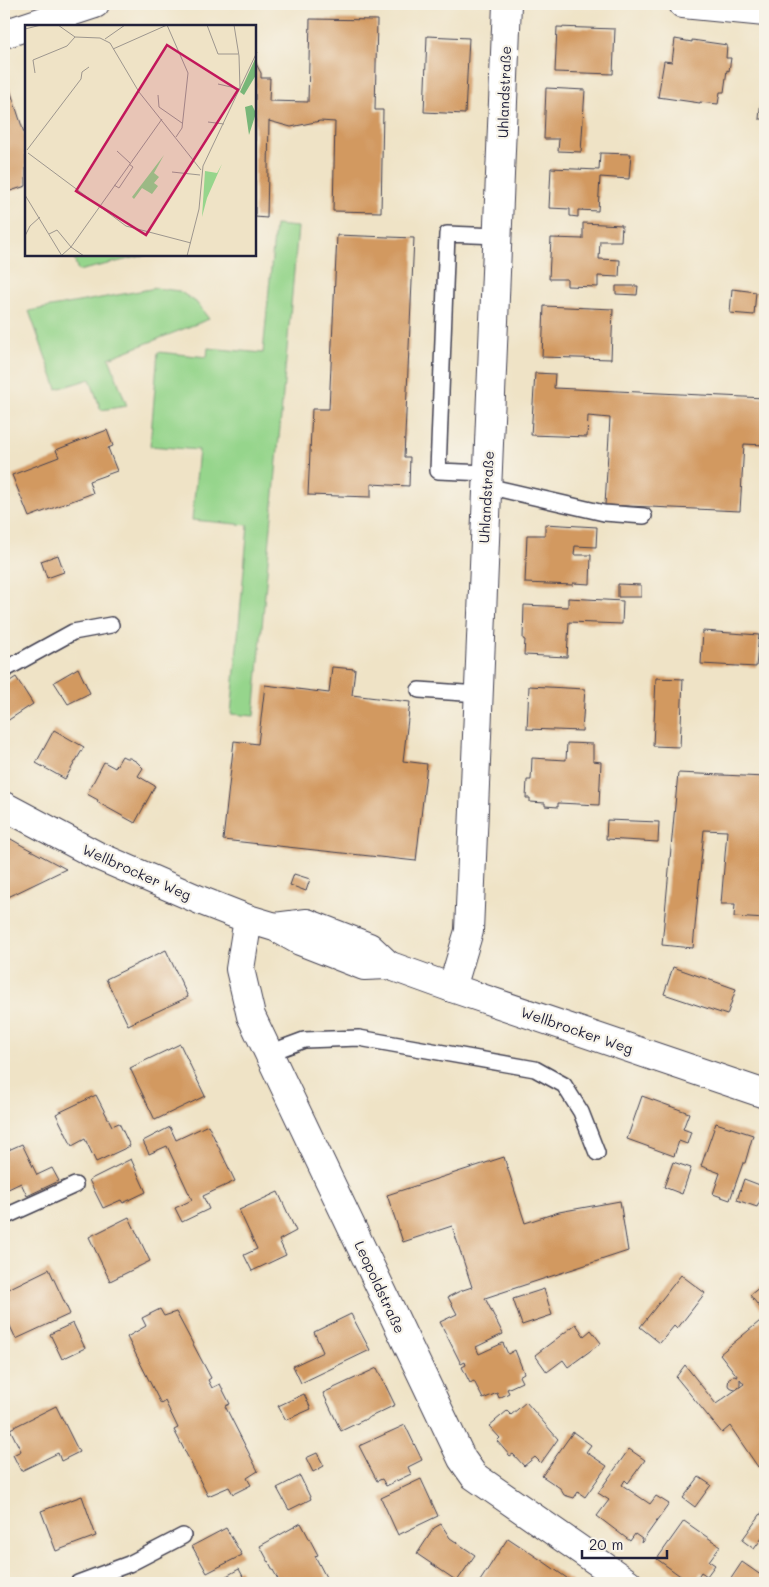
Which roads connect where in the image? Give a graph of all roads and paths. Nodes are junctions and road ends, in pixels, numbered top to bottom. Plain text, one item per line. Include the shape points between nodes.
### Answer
1 (95, 4) edge
2 (507, 4) edge
3 (683, 4) edge
4 (765, 12) edge
5 (31, 25) edge
6 (25, 27) edge
7 (4, 34) edge
8 (498, 236) junction
9 (487, 480) junction
10 (644, 516) dead end
11 (111, 625) dead end
12 (4, 670) edge
13 (419, 690) dead end
14 (479, 694) junction
15 (4, 806) edge
16 (248, 919) junction
17 (452, 988) junction
18 (269, 1054) junction
19 (765, 1094) edge
20 (597, 1153) dead end
21 (75, 1184) dead end
22 (4, 1217) edge
23 (183, 1536) dead end
24 (78, 1583) edge
25 (628, 1583) edge

1 - 5 street
2 - 8 street, Uhlandstraße
3 - 4 street
6 - 7 street
8 - 9 street, Uhlandstraße
8 - 9 lane via 447,234 438,471
9 - 10 lane via 604,513
9 - 14 street, Uhlandstraße
11 - 12 lane via 73,632
13 - 14 lane
14 - 17 street, Uhlandstraße via 469,931
15 - 16 street, Wellbrocker Weg via 96,855
16 - 17 street, Wellbrocker Weg via 275,927 306,923 369,947 388,965
16 - 18 street, Leopoldstraße via 240,969 251,1016
17 - 19 street, Wellbrocker Weg
18 - 20 lane via 304,1040 359,1038 535,1069 564,1085 582,1112
18 - 25 street, Leopoldstraße via 462,1459 474,1476
21 - 22 lane
23 - 24 lane via 129,1564

